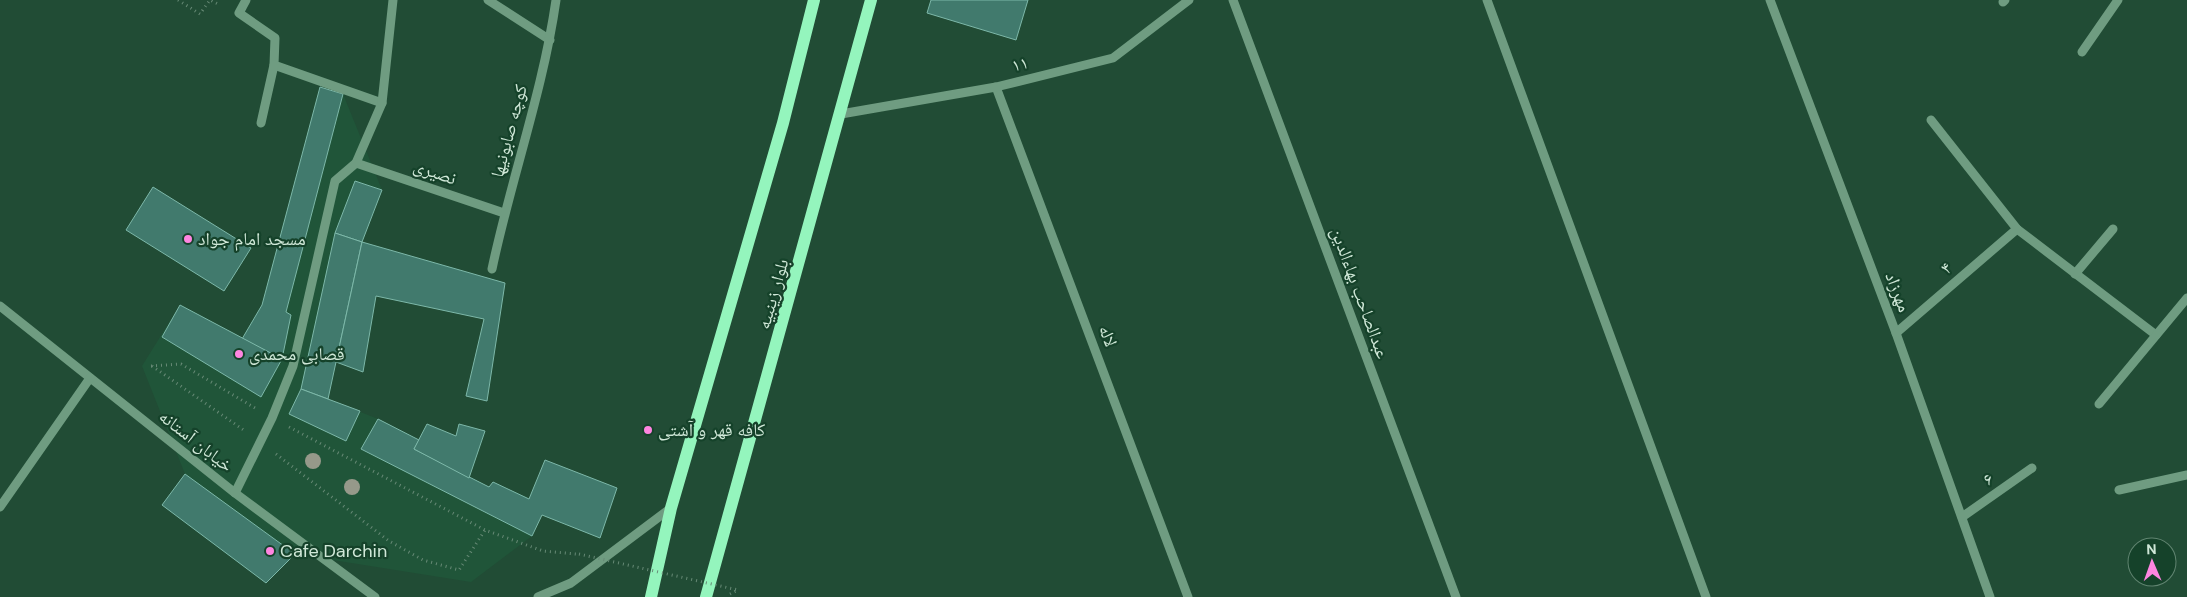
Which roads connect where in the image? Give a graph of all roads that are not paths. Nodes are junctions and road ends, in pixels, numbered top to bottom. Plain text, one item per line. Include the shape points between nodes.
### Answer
1 (246, 0) edge
2 (393, 0) edge
3 (488, 0) edge
4 (556, 0) edge
5 (814, 0) edge
6 (871, 0) edge
7 (1189, 0) edge
8 (1233, 0) edge
9 (1487, 0) edge
10 (1770, 0) edge
11 (2118, 0) edge
12 (550, 40) junction
13 (2082, 52) dead end
14 (274, 65) junction
15 (996, 87) junction
16 (382, 103) junction
17 (841, 114) junction
18 (1931, 120) dead end
19 (261, 122) dead end
20 (356, 162) junction
21 (504, 213) junction
22 (2113, 228) dead end
23 (2017, 229) junction
24 (492, 269) dead end
25 (2075, 274) junction
26 (2187, 298) edge
27 (0, 306) edge
28 (1896, 332) junction
29 (2156, 335) junction
30 (90, 378) junction
31 (2099, 404) dead end
32 (2032, 468) dead end
33 (2187, 475) edge
34 (2119, 490) dead end
35 (236, 493) junction
36 (0, 507) edge
37 (671, 508) junction
38 (1962, 517) junction
39 (375, 597) edge
40 (538, 597) edge
41 (650, 597) edge
42 (706, 597) edge
43 (1188, 597) edge
44 (1456, 597) edge
45 (1706, 597) edge
46 (1990, 597) edge

1 - 14 street via 238,13 275,38
2 - 16 street
3 - 12 street
4 - 12 street, کوچه صابونیها
5 - 37 main road via 783,123
6 - 17 main road, بلوار زینبیه
7 - 15 street, ۱۱ via 1112,58
8 - 44 street, عبدالصاحب بهاءالدین
9 - 45 street
10 - 28 street, مهرزاد
11 - 13 street
12 - 21 street, کوچه صابونیها
14 - 16 street
14 - 19 street
15 - 17 street, ۱۱
15 - 43 street, لاله
16 - 20 street
17 - 42 main road, بلوار زینبیه
18 - 23 street
20 - 21 street, نصیری
20 - 35 street via 336,181 293,366
21 - 24 street, کوچه صابونیها
22 - 25 street
23 - 25 street
23 - 28 street, ۴
25 - 29 street
26 - 29 street
27 - 30 street, خیابان آستانه
28 - 38 street, مهرزاد
29 - 31 street
30 - 35 street, خیابان آستانه
30 - 36 street
32 - 38 street, ۶
33 - 34 street
35 - 39 street, خیابان آستانه
37 - 40 street via 571,583
37 - 41 main road
38 - 46 street, مهرزاد

